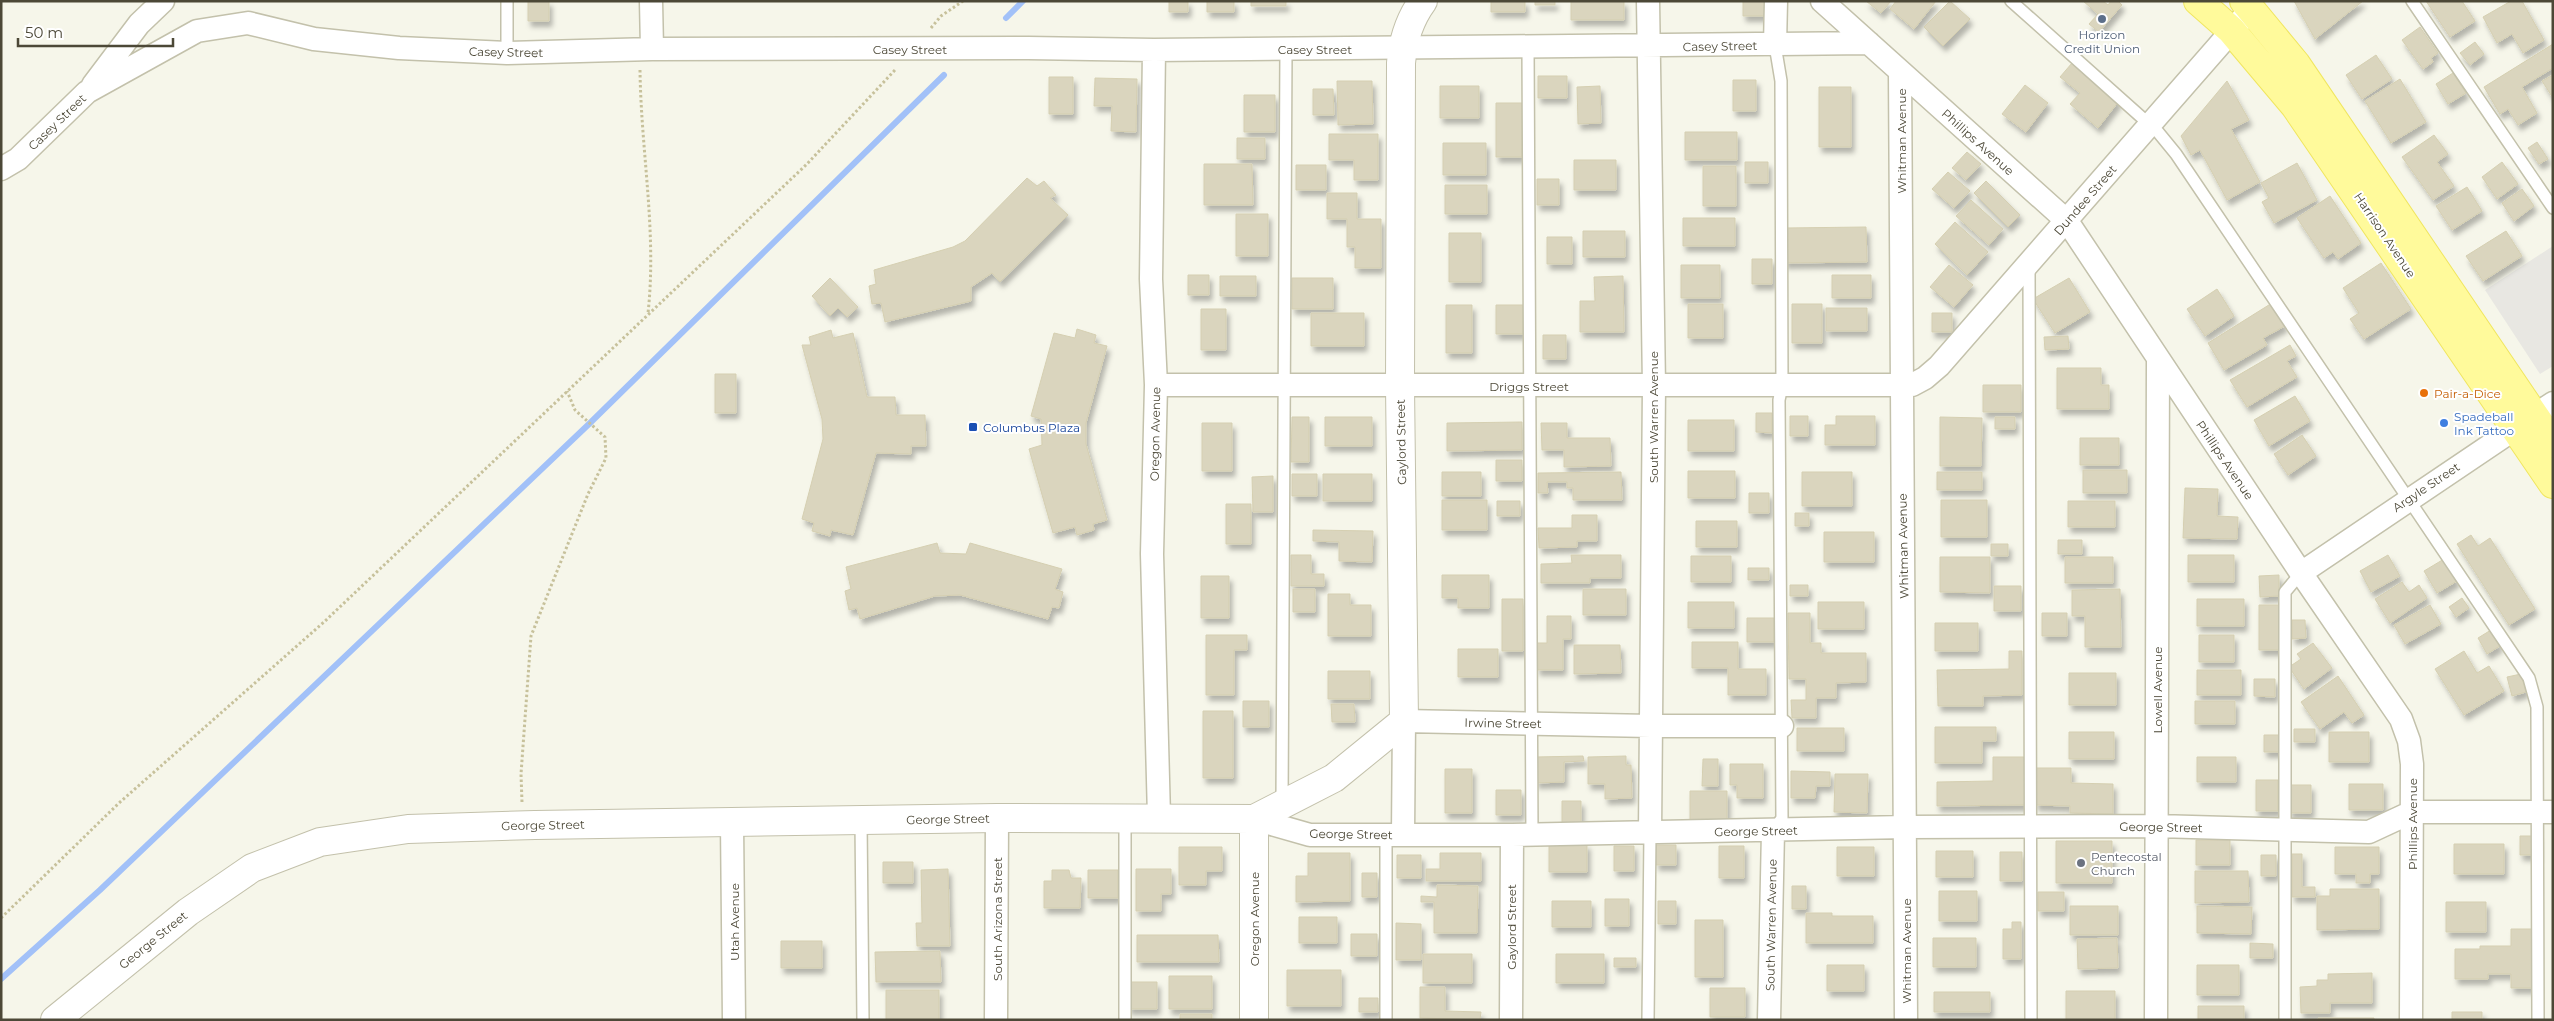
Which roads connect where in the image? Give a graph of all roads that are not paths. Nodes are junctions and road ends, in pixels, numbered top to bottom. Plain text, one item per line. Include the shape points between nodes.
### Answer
1 (163, 1) edge
2 (507, 1) edge
3 (652, 1) edge
4 (1422, 1) edge
5 (1648, 1) edge
6 (1776, 1) edge
7 (1822, 1) edge
8 (2011, 1) edge
9 (2198, 1) edge
10 (2412, 1) edge
11 (2252, 4) edge
12 (2231, 30) junction
13 (1868, 43) junction
14 (1775, 45) junction
15 (1647, 47) junction
16 (1528, 48) junction
17 (1286, 49) junction
18 (1403, 49) junction
19 (646, 50) junction
20 (1154, 50) junction
21 (506, 53) junction
22 (1900, 72) junction
23 (87, 92) junction
24 (2151, 124) junction
25 (1, 169) edge
26 (2553, 208) edge
27 (2066, 221) junction
28 (2029, 264) junction
29 (2158, 360) junction
30 (1156, 384) junction
31 (1286, 386) junction
32 (1400, 386) junction
33 (1531, 386) junction
34 (1654, 386) junction
35 (1782, 386) junction
36 (1902, 386) junction
37 (2534, 415) edge
38 (2553, 443) edge
39 (2553, 484) edge
40 (2407, 500) junction
41 (2301, 573) junction
42 (1404, 721) junction
43 (1530, 724) junction
44 (1651, 726) junction
45 (1782, 726) junction
46 (1282, 804) junction
47 (2412, 812) junction
48 (2546, 812) edge
49 (997, 818) junction
50 (1125, 818) junction
51 (1159, 818) junction
52 (1254, 819) junction
53 (861, 821) junction
54 (732, 823) junction
55 (2157, 826) junction
56 (2032, 827) junction
57 (1906, 828) junction
58 (2284, 830) junction
59 (1773, 831) junction
60 (1650, 833) junction
61 (1394, 834) junction
62 (1522, 835) junction
63 (55, 1020) edge
64 (734, 1020) edge
65 (863, 1020) edge
66 (996, 1020) edge
67 (1125, 1020) edge
68 (1254, 1020) edge
69 (1386, 1020) edge
70 (1511, 1020) edge
71 (1648, 1020) edge
72 (1769, 1020) edge
73 (1906, 1020) edge
74 (2031, 1020) edge
75 (2156, 1020) edge
76 (2285, 1020) edge
77 (2411, 1020) edge
78 (2538, 1020) edge

1 - 23 street via 139,24
2 - 21 lane
3 - 19 street
4 - 18 street, Gaylord Street via 1410,22
5 - 15 street, South Warren Avenue
6 - 14 street
7 - 13 street, Phillips Avenue
8 - 24 lane
9 - 12 main road, Harrison Avenue
10 - 26 lane
11 - 12 street, Dundee Street
11 - 37 main road, Harrison Avenue
12 - 24 street, Dundee Street
12 - 37 main road, Harrison Avenue via 2295,106
13 - 14 street, Casey Street
13 - 22 street, Phillips Avenue
14 - 15 street, Casey Street
14 - 35 lane via 1781,81
15 - 16 street, Casey Street
15 - 34 street, South Warren Avenue
16 - 18 street, Casey Street
16 - 33 lane
17 - 18 street, Casey Street
17 - 20 street, Casey Street
17 - 31 lane
18 - 32 street, Gaylord Street
19 - 20 street, Casey Street
19 - 21 street, Casey Street
20 - 30 street, Oregon Avenue via 1151,279
21 - 23 street, Casey Street via 314,40 248,23 197,31
22 - 27 street, Phillips Avenue
22 - 36 street, Whitman Avenue
23 - 25 street, Casey Street via 18,159
24 - 27 street, Dundee Street
24 - 40 lane via 2182,163
27 - 28 street, Dundee Street
27 - 29 street, Phillips Avenue
28 - 36 street, Dundee Street via 1939,366 1925,378
28 - 56 lane
29 - 41 street, Phillips Avenue
29 - 55 street, Lowell Avenue
30 - 31 street, Driggs Street
30 - 51 street, Oregon Avenue via 1152,554
31 - 32 street, Driggs Street
31 - 46 lane
32 - 33 street, Driggs Street
32 - 42 street, Gaylord Street
33 - 34 street, Driggs Street
33 - 43 lane
34 - 35 street, Driggs Street
34 - 44 street, South Warren Avenue
35 - 36 street, Driggs Street
35 - 45 lane via 1779,400
36 - 57 street, Whitman Avenue
37 - 38 main road, Harrison Avenue
37 - 39 main road, Harrison Avenue
37 - 40 street, Argyle Street
40 - 41 street, Argyle Street
40 - 48 lane via 2529,678 2536,707
41 - 47 street, Phillips Avenue via 2401,719 2409,741 2412,764
41 - 58 lane via 2285,592
42 - 43 street, Irwine Street
42 - 46 street via 1334,778
42 - 61 street, Gaylord Street
43 - 44 street, Irwine Street
43 - 62 lane
44 - 45 street, Irwine Street
44 - 60 street, South Warren Avenue
45 - 59 lane via 1782,818
46 - 52 street
47 - 48 street, George Street
47 - 58 street, George Street via 2370,832
47 - 77 street, Phillips Avenue
48 - 78 lane
49 - 50 street, George Street
49 - 53 street, George Street
49 - 66 street, South Arizona Street
50 - 51 street, George Street
50 - 67 lane
51 - 52 street, George Street
52 - 61 street, George Street via 1310,835
52 - 68 street, Oregon Avenue
53 - 54 street, George Street
53 - 65 lane
54 - 63 street, George Street via 408,828 320,842 252,868 188,912
54 - 64 street, Utah Avenue
55 - 56 street, George Street
55 - 58 street, George Street
55 - 75 street, Lowell Avenue
56 - 57 street, George Street
56 - 74 lane
57 - 59 street, George Street
57 - 73 street, Whitman Avenue
58 - 76 lane
59 - 60 street, George Street
59 - 72 street, South Warren Avenue
60 - 62 street, George Street
60 - 71 lane
61 - 62 street, George Street
61 - 69 lane
62 - 70 street, Gaylord Street

